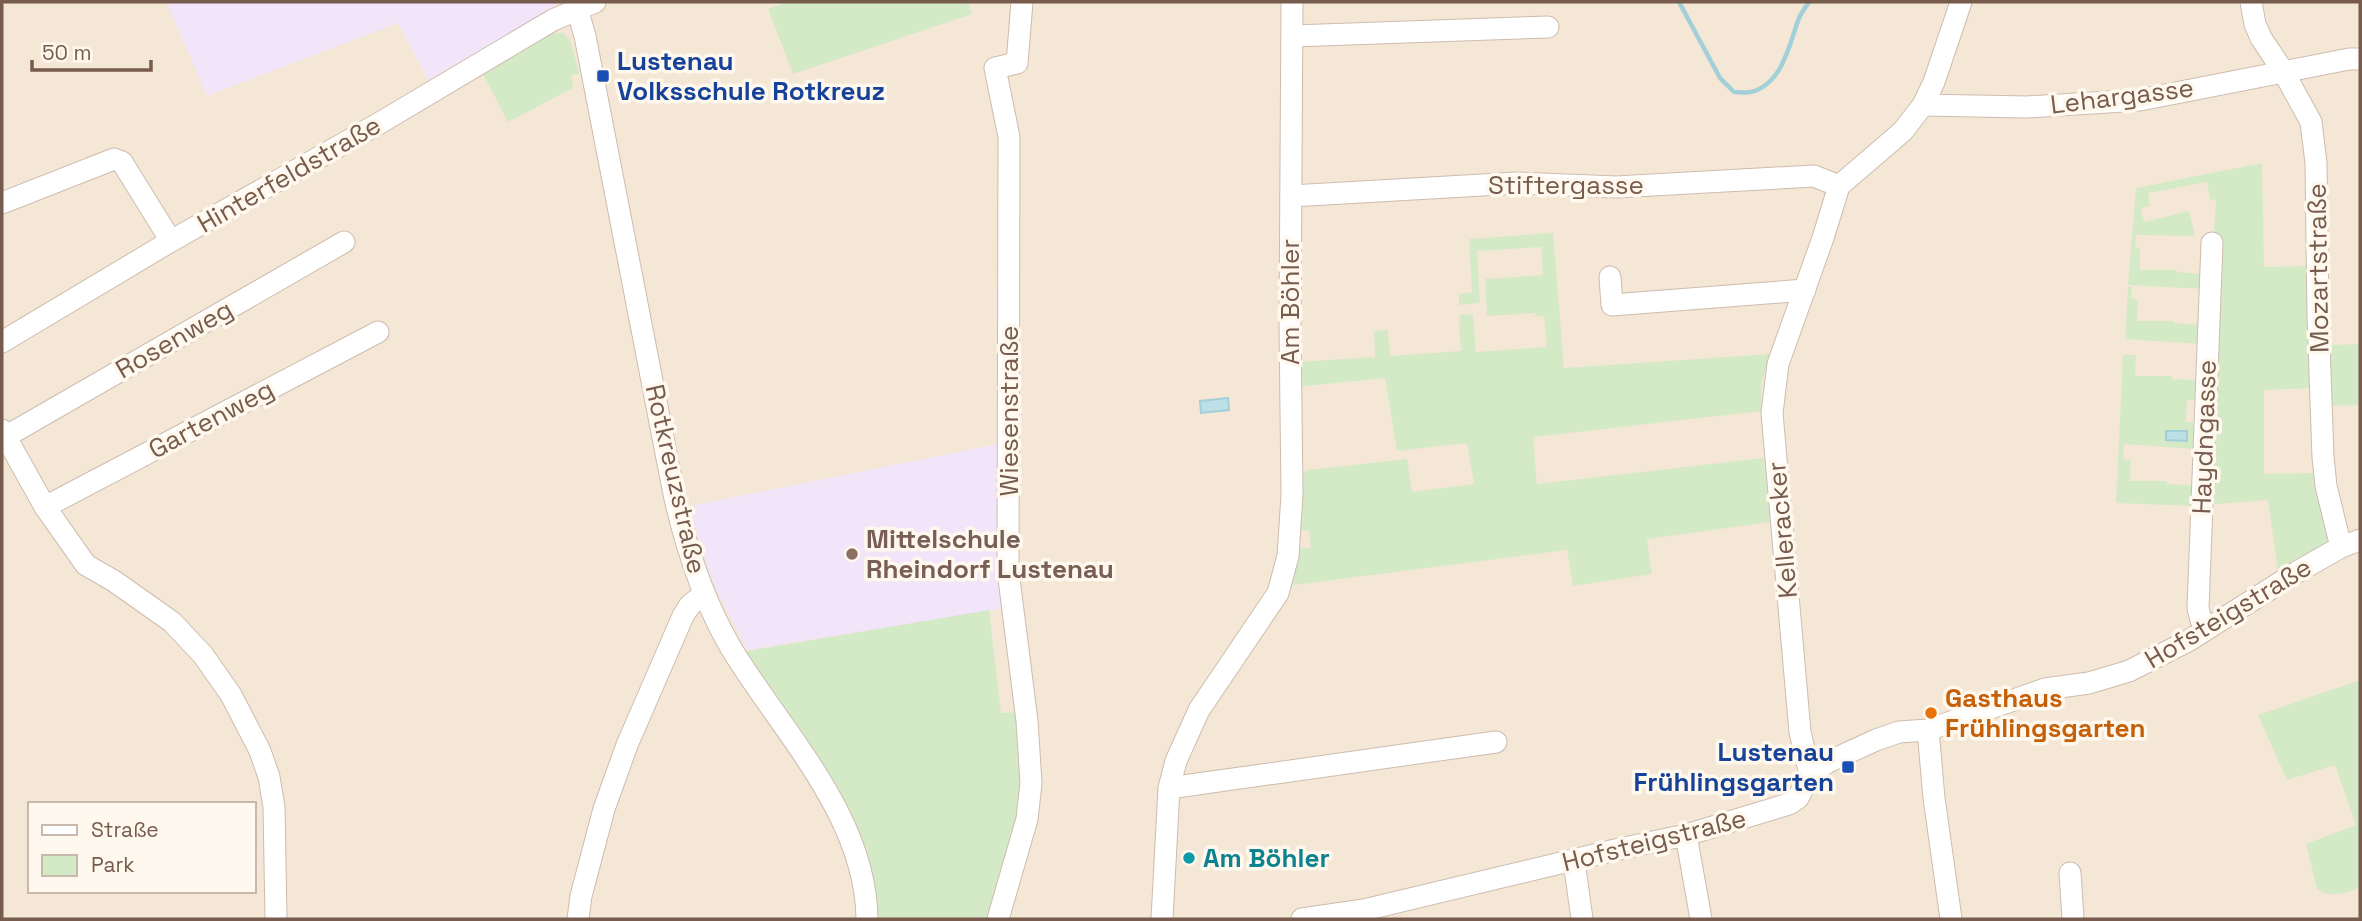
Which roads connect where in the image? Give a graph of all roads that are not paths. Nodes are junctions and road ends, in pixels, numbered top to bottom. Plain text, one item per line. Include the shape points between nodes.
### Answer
1 (1022, 2) edge
2 (1292, 2) edge
3 (1961, 2) edge
4 (2252, 2) edge
5 (583, 5) edge
6 (1548, 27) dead end
7 (1293, 36) junction
8 (2360, 59) edge
9 (2283, 71) junction
10 (1923, 105) junction
11 (1839, 186) junction
12 (1291, 196) junction
13 (2, 203) edge
14 (171, 241) junction
15 (344, 242) dead end
16 (2212, 243) dead end
17 (1610, 277) dead end
18 (1805, 290) junction
19 (377, 332) dead end
20 (2, 342) edge
21 (4, 433) edge
22 (45, 507) junction
23 (2351, 544) edge
24 (704, 594) junction
25 (2206, 628) junction
26 (1928, 730) junction
27 (1496, 742) dead end
28 (1810, 774) junction
29 (1169, 788) junction
30 (1686, 835) junction
31 (1574, 861) junction
32 (2070, 873) dead end
33 (1329, 918) edge
34 (276, 919) edge
35 (578, 919) edge
36 (867, 919) edge
37 (998, 919) edge
38 (1162, 919) edge
39 (1302, 919) edge
40 (1581, 919) edge
41 (1701, 919) edge
42 (1951, 919) edge
43 (2073, 919) edge

1 - 37 street, Wiesenstraße via 1017,63 995,68 1009,137 1008,571 1031,783 1027,818
2 - 7 street, Am Böhler
3 - 10 street
4 - 9 street, Mozartstraße via 2261,38
5 - 14 street, Hinterfeldstraße
5 - 24 street, Rotkreuzstraße via 674,494
6 - 7 street
7 - 12 street, Am Böhler
8 - 9 street, Lehargasse
9 - 10 street, Lehargasse via 2140,100 2027,107
9 - 23 street, Mozartstraße via 2311,122 2316,163 2323,457 2326,486
10 - 11 street via 1903,131
11 - 12 street, Stiftergasse via 1814,176 1616,187 1517,183
11 - 18 street, Kelleracker
12 - 29 street, Am Böhler via 1288,556 1278,593 1199,710
13 - 14 street via 114,159 122,162
14 - 20 street, Hinterfeldstraße
15 - 21 street, Rosenweg
16 - 25 street, Haydngasse via 2197,608
17 - 18 street via 1612,305
18 - 28 street, Kelleracker via 1778,364 1772,413 1800,732
19 - 22 street, Gartenweg
21 - 22 street
22 - 34 street via 86,565 172,622 231,695 269,777 274,807
23 - 25 street, Hofsteigstraße
24 - 35 street via 683,616 627,745 604,809
24 - 36 street, Rotkreuzstraße via 732,648 843,822 858,858
25 - 26 street, Hofsteigstraße via 2129,671 2045,689
26 - 28 street, Hofsteigstraße via 1899,732 1876,740
26 - 42 street
27 - 29 street
28 - 30 street, Hofsteigstraße via 1798,798 1789,804
29 - 38 street, Am Böhler
30 - 31 street, Hofsteigstraße
30 - 41 street
31 - 33 street, Hofsteigstraße
31 - 40 street
32 - 43 street
33 - 39 street, Hofsteigstraße

